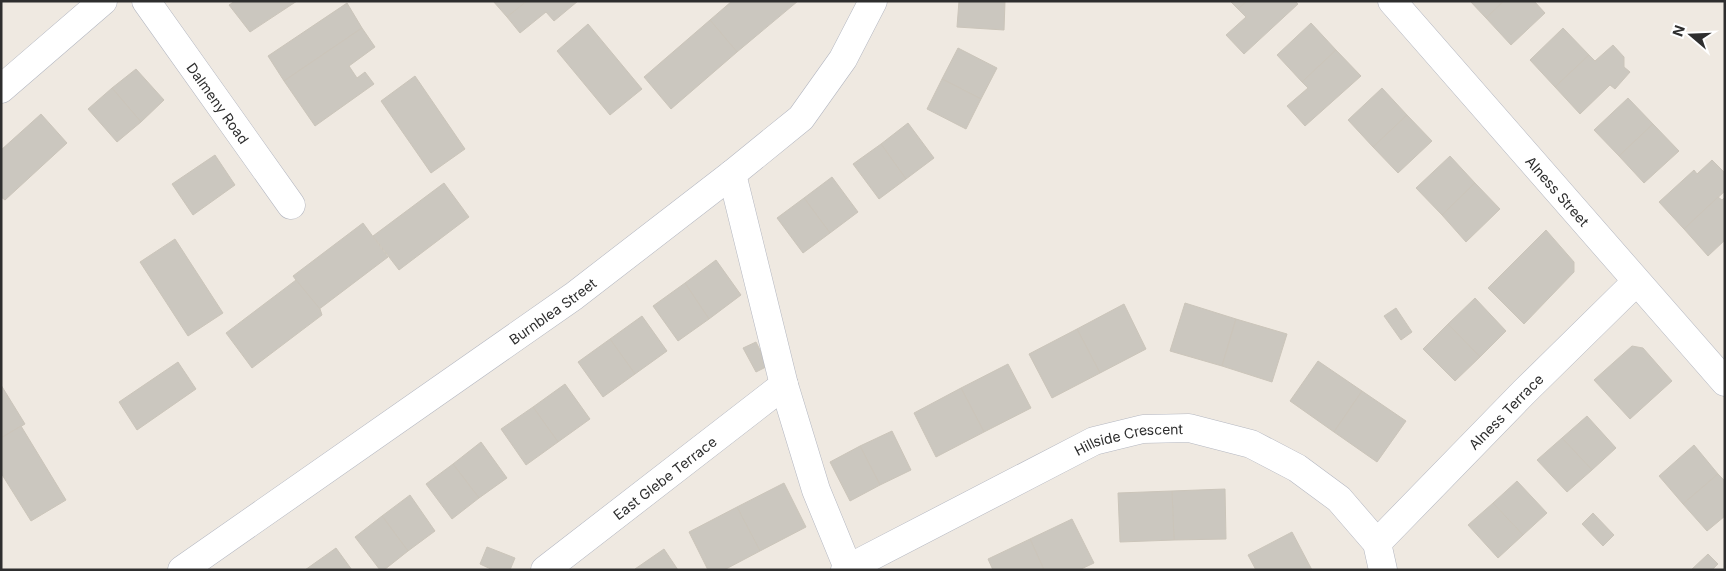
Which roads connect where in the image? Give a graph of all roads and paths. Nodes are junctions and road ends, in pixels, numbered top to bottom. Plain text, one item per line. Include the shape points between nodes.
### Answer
1 (103, 1) edge
2 (146, 1) edge
3 (873, 1) edge
4 (1392, 1) edge
5 (1, 89) edge
6 (732, 174) junction
7 (291, 205) dead end
8 (1636, 282) junction
9 (1725, 382) edge
10 (784, 385) junction
11 (1376, 543) junction
12 (847, 569) edge
13 (182, 570) edge
14 (545, 570) edge
15 (1383, 570) edge

1 - 5 street
2 - 7 street, Dalmeny Road
3 - 6 street, Burnblea Street via 843,58 801,118
4 - 8 street, Alness Street
6 - 10 street
6 - 13 street, Burnblea Street via 574,296
8 - 9 street, Alness Street
8 - 11 street, Alness Terrace
10 - 12 street via 816,490
10 - 14 street, East Glebe Terrace
11 - 12 street, Hillside Crescent via 1339,499 1297,468 1251,444 1189,428 1143,429 1094,441
11 - 15 street, Hillside Crescent

